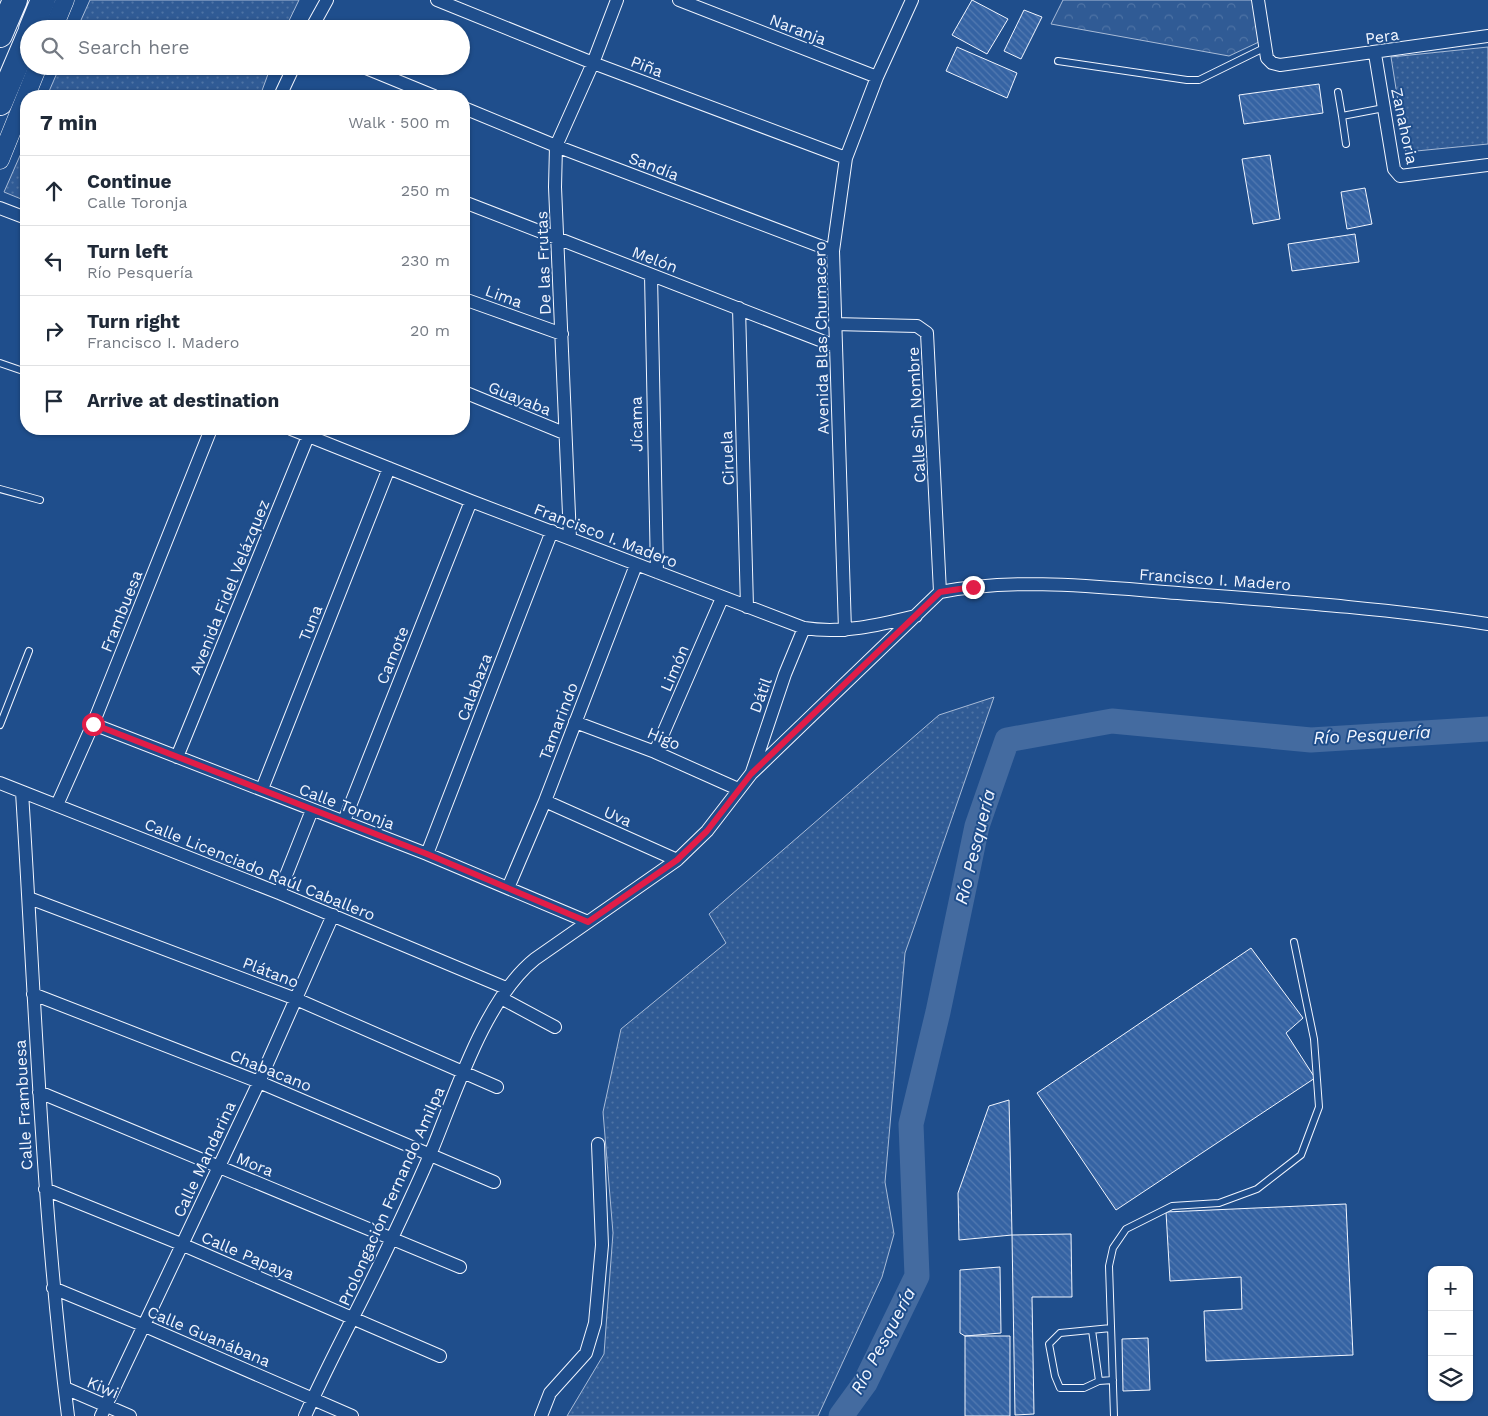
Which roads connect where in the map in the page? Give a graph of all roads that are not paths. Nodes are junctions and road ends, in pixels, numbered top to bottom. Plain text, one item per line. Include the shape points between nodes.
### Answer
1 (14, 0) edge
2 (44, 0) edge
3 (65, 0) edge
4 (327, 0) edge
5 (437, 0) edge
6 (618, 0) edge
7 (679, 0) edge
8 (912, 0) edge
9 (1258, 0) edge
10 (35, 20) edge
11 (57, 20) edge
12 (316, 20) edge
13 (0, 35) edge
14 (1488, 36) edge
15 (1264, 48) junction
16 (1375, 54) junction
17 (20, 56) edge
18 (1058, 61) dead end
19 (593, 63) junction
20 (34, 75) edge
21 (290, 75) edge
22 (383, 75) edge
23 (877, 77) junction
24 (28, 90) edge
25 (283, 90) edge
26 (419, 90) edge
27 (1338, 92) dead end
28 (0, 103) edge
29 (1384, 108) junction
30 (470, 110) edge
31 (20, 111) edge
32 (1342, 116) junction
33 (1346, 144) dead end
34 (556, 146) junction
35 (846, 158) junction
36 (0, 160) edge
37 (1488, 165) edge
38 (470, 204) edge
39 (0, 208) edge
40 (20, 216) edge
41 (558, 239) junction
42 (833, 251) junction
43 (651, 275) junction
44 (470, 301) edge
45 (739, 308) junction
46 (834, 324) junction
47 (562, 334) junction
48 (835, 346) junction
49 (0, 363) edge
50 (20, 370) edge
51 (470, 394) edge
52 (564, 433) junction
53 (209, 435) edge
54 (309, 435) edge
55 (317, 435) edge
56 (389, 468) junction
57 (0, 489) edge
58 (40, 500) dead end
59 (471, 501) junction
60 (552, 531) junction
61 (570, 538) junction
62 (636, 564) junction
63 (657, 572) junction
64 (940, 592) junction
65 (722, 598) junction
66 (747, 607) junction
67 (916, 616) junction
68 (1488, 624) edge
69 (804, 628) junction
70 (845, 630) junction
71 (28, 652) dead end
72 (575, 722) junction
73 (93, 724) junction
74 (0, 725) edge
75 (656, 752) junction
76 (177, 757) junction
77 (751, 774) junction
78 (0, 783) edge
79 (262, 789) junction
80 (738, 790) junction
81 (22, 792) junction
82 (545, 801) junction
83 (57, 805) junction
84 (312, 810) junction
85 (344, 821) junction
86 (427, 854) junction
87 (677, 860) junction
88 (508, 888) junction
89 (279, 893) junction
90 (28, 898) junction
91 (333, 915) junction
92 (588, 922) junction
93 (1294, 942) dead end
94 (504, 993) junction
95 (33, 994) junction
96 (296, 999) junction
97 (555, 1027) dead end
98 (464, 1072) junction
99 (258, 1082) junction
100 (497, 1087) dead end
101 (39, 1092) junction
102 (598, 1144) dead end
103 (430, 1154) junction
104 (218, 1166) junction
105 (494, 1182) dead end
106 (45, 1189) junction
107 (392, 1238) junction
108 (181, 1244) junction
109 (460, 1267) dead end
110 (53, 1288) junction
111 (355, 1318) junction
112 (145, 1326) junction
113 (1111, 1328) junction
114 (1092, 1330) junction
115 (440, 1356) dead end
116 (1113, 1380) junction
117 (1099, 1381) junction
118 (65, 1388) junction
119 (312, 1399) junction
120 (104, 1411) edge
121 (68, 1416) edge
122 (130, 1416) edge
123 (305, 1416) edge
124 (352, 1416) edge
125 (541, 1416) edge
126 (1114, 1416) edge

1 - 13 highway
2 - 10 highway
3 - 11 street
4 - 12 street
5 - 19 street, Piña
6 - 19 street, De las Frutas
7 - 23 street, Naranja
8 - 23 street, Avenida Blas Chumacero
9 - 15 street
14 - 16 street, Pera
15 - 16 street, Pera via 1272,64 1280,65
15 - 18 lane via 1199,80
16 - 29 street, Zanahoria
17 - 28 highway
19 - 34 street, De las Frutas
19 - 35 street, Piña
20 - 24 street
21 - 25 street
22 - 26 street
23 - 35 street, Avenida Blas Chumacero
27 - 32 lane
29 - 32 lane
29 - 37 street, Zanahoria via 1394,169 1400,176
30 - 34 street, Sandía
31 - 36 street
32 - 33 lane
34 - 41 street, De las Frutas
34 - 42 street, Sandía
35 - 42 street, Avenida Blas Chumacero
38 - 41 street, Melón
39 - 40 street
41 - 43 street, Melón
41 - 47 street, De las Frutas
42 - 46 street, Avenida Blas Chumacero
43 - 45 street, Melón
43 - 63 street, Jícama
44 - 47 street, Lima
45 - 48 street, Melón
45 - 66 street, Ciruela
46 - 48 street, Avenida Blas Chumacero
46 - 64 street, Calle Sin Nombre via 916,326 927,333
47 - 52 street, De las Frutas
48 - 70 street, Avenida Blas Chumacero
49 - 50 lane
51 - 52 street, Guayaba
52 - 61 street, De las Frutas
53 - 73 street, Frambuesa
54 - 76 street, Avenida Fidel Velázquez
55 - 56 street, Francisco I. Madero
56 - 59 street, Francisco I. Madero
56 - 79 street, Tuna
57 - 58 lane
59 - 60 street, Francisco I. Madero
59 - 85 street, Camote
60 - 61 street, Francisco I. Madero
60 - 86 street, Calabaza
61 - 62 street, Francisco I. Madero
62 - 63 street, Francisco I. Madero
62 - 72 street, Tamarindo
63 - 65 street, Francisco I. Madero
64 - 67 street
64 - 68 street, Francisco I. Madero via 998,584 1086,585 1337,605
65 - 66 street, Francisco I. Madero
65 - 75 street, Limón
66 - 69 street, Francisco I. Madero
67 - 70 street, Francisco I. Madero
67 - 77 street
69 - 70 street, Francisco I. Madero
69 - 77 street, Dátil
71 - 74 lane
72 - 75 street, Higo
72 - 82 street, Tamarindo
73 - 76 street, Calle Toronja
73 - 83 street, Frambuesa
75 - 80 street, Higo
76 - 79 street, Calle Toronja
77 - 80 street
78 - 81 street, Calle Licenciado Raúl Caballero
79 - 84 street, Calle Toronja
80 - 87 street via 707,831
81 - 83 street, Calle Licenciado Raúl Caballero
81 - 90 street, Calle Frambuesa
82 - 87 street, Uva
82 - 88 street, Tamarindo
83 - 89 street, Calle Licenciado Raúl Caballero
84 - 85 street, Calle Toronja
84 - 89 street
85 - 86 street, Calle Toronja
86 - 88 street, Calle Toronja
87 - 92 street
88 - 92 street, Calle Toronja
89 - 91 street, Calle Licenciado Raúl Caballero
90 - 95 street, Calle Frambuesa
90 - 96 street, Plátano
91 - 94 street, Calle Licenciado Raúl Caballero
91 - 96 street, Calle Mandarina
92 - 94 street via 523,969
93 - 113 lane via 1314,1039 1319,1107 1301,1155 1257,1189 1219,1203 1172,1206 1126,1229 1113,1248 1109,1266
94 - 97 street, Calle Licenciado Raúl Caballero
94 - 98 street, Prolongación Fernando Amilpa
95 - 99 street, Chabacano
95 - 101 street, Calle Frambuesa
96 - 98 street, Plátano
96 - 99 street, Calle Mandarina
98 - 100 street, Plátano
98 - 103 street, Prolongación Fernando Amilpa
99 - 103 street, Chabacano
99 - 104 street, Calle Mandarina
101 - 104 street, Mora
101 - 106 street, Calle Frambuesa
102 - 125 street via 602,1245 595,1323 586,1353 550,1393
103 - 105 street, Chabacano
103 - 107 street, Prolongación Fernando Amilpa
104 - 107 street, Mora
104 - 108 street, Calle Mandarina
106 - 108 street, Calle Papaya
106 - 110 street, Calle Frambuesa
107 - 109 street, Mora
107 - 111 street, Prolongación Fernando Amilpa
108 - 111 street, Calle Papaya
108 - 112 street, Calle Mandarina
110 - 112 street, Calle Guanábana
110 - 118 street, Calle Frambuesa
111 - 115 street, Calle Papaya
111 - 119 street, Prolongación Fernando Amilpa
112 - 119 street, Calle Guanábana
112 - 120 street, Calle Mandarina
113 - 114 lane
113 - 116 lane
114 - 117 lane
114 - 117 lane via 1060,1333 1049,1344 1060,1388 1084,1388
116 - 117 lane
116 - 126 lane
118 - 120 street, Kiwi
118 - 121 street, Calle Frambuesa
119 - 123 street, Prolongación Fernando Amilpa
119 - 124 street, Calle Guanábana
120 - 122 street, Kiwi

